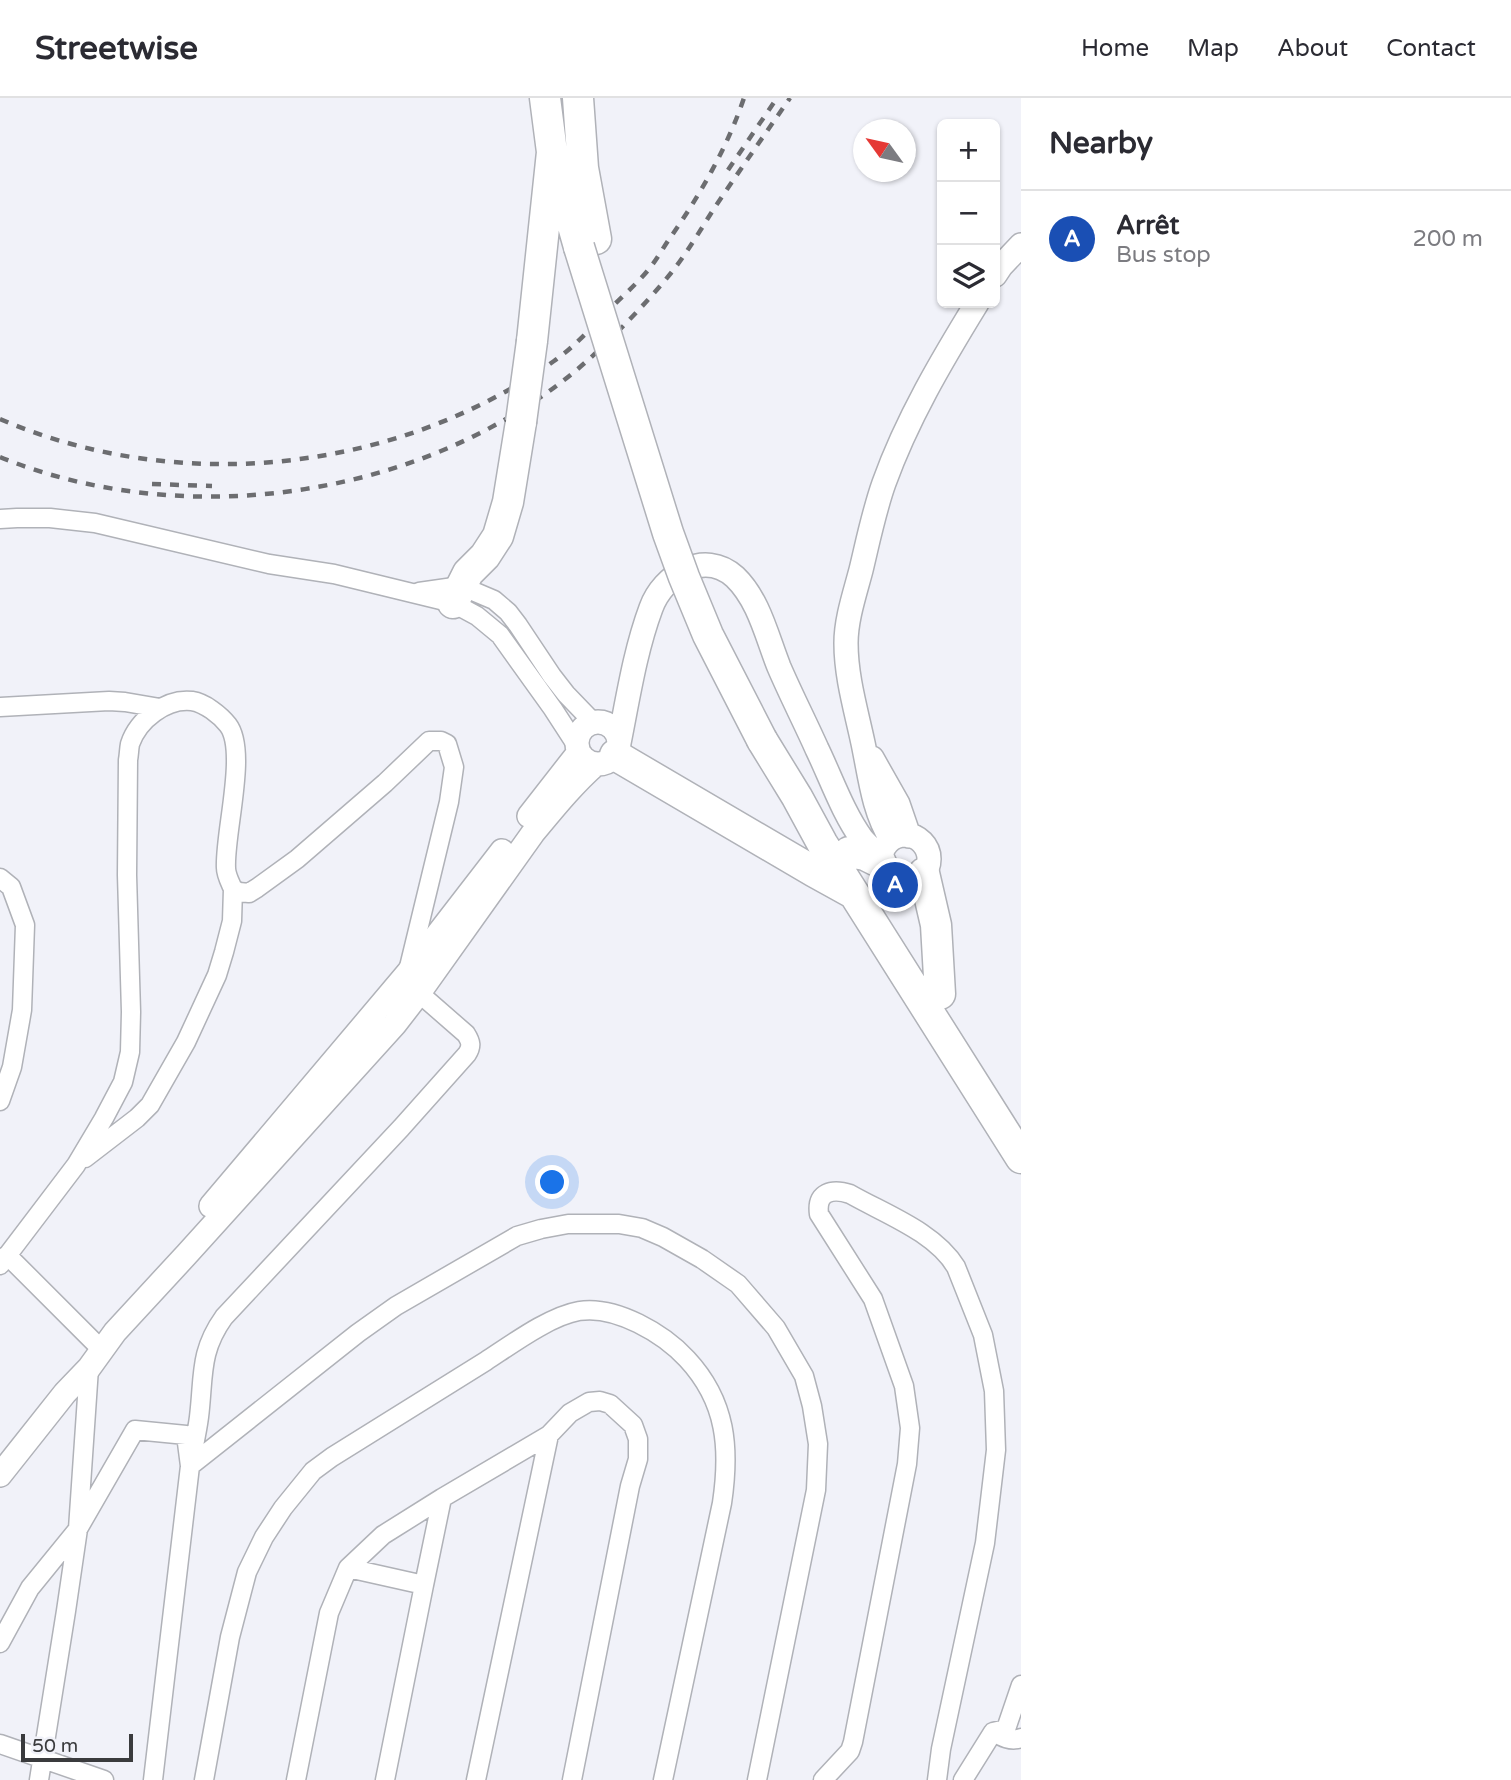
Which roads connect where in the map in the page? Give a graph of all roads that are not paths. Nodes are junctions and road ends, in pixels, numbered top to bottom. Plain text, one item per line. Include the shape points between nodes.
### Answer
1 (545, 98) edge
2 (578, 98) edge
3 (552, 152) junction
4 (588, 243) junction
5 (1021, 245) edge
6 (1000, 268) edge
7 (974, 308) edge
8 (0, 519) edge
9 (457, 595) junction
10 (634, 669) junction
11 (0, 707) edge
12 (160, 708) junction
13 (596, 722) junction
14 (769, 735) junction
15 (863, 743) junction
16 (597, 752) junction
17 (867, 766) junction
18 (833, 784) junction
19 (890, 848) junction
20 (849, 852) junction
21 (924, 873) junction
22 (0, 878) edge
23 (233, 889) junction
24 (853, 893) junction
25 (413, 984) junction
26 (940, 994) junction
27 (0, 1101) edge
28 (1021, 1121) edge
29 (1021, 1158) edge
30 (76, 1165) junction
31 (3, 1260) edge
32 (95, 1343) junction
33 (89, 1368) junction
34 (549, 1435) junction
35 (0, 1457) edge
36 (190, 1465) junction
37 (0, 1475) edge
38 (442, 1498) junction
39 (78, 1529) junction
40 (348, 1568) junction
41 (424, 1585) junction
42 (0, 1643) edge
43 (1021, 1685) edge
44 (993, 1732) junction
45 (1021, 1738) edge
46 (0, 1744) edge
47 (41, 1759) junction
48 (39, 1780) edge
49 (104, 1780) edge
50 (153, 1780) edge
51 (204, 1780) edge
52 (296, 1780) edge
53 (385, 1780) edge
54 (476, 1780) edge
55 (572, 1780) edge
56 (663, 1780) edge
57 (757, 1780) edge
58 (823, 1780) edge
59 (937, 1780) edge
60 (963, 1780) edge

1 - 3 highway
2 - 4 highway
3 - 4 highway
3 - 9 highway, bridge via 532,341 508,502 498,536 468,573
4 - 14 highway, bridge via 684,578 708,635
5 - 6 street
7 - 15 street via 907,428 875,512 846,641
8 - 9 street via 95,523 269,564 415,593
9 - 13 street via 488,597 508,612 566,694
9 - 16 street via 499,635 553,709
10 - 13 street
10 - 16 street
10 - 18 street via 651,608 666,583 692,567 711,566 726,572 755,605
11 - 12 street via 109,701
12 - 23 street via 193,701 223,720 234,736 226,869
12 - 30 street via 136,733 128,760 130,1052 123,1082
13 - 16 street via 587,724 579,734
13 - 16 street via 615,731
14 - 20 highway
14 - 24 highway via 797,797
15 - 17 street
15 - 19 street via 898,804
16 - 24 highway
16 - 25 street
17 - 18 street via 852,785
17 - 19 street
18 - 19 street via 844,806
19 - 20 highway via 865,855
19 - 21 street via 917,838 929,858
19 - 21 street via 883,870 888,877 911,883
20 - 26 highway
21 - 26 highway via 936,925
22 - 27 street via 11,887 24,925 22,1010 12,1067
23 - 25 street via 249,893 257,888 297,859 429,741 447,744 454,767
23 - 30 street via 232,921 216,975 170,1071 137,1118
24 - 29 highway
25 - 32 street
25 - 33 street via 395,1024 136,1307
25 - 36 street via 466,1034 471,1048 224,1317 206,1352
26 - 28 highway
30 - 31 street
31 - 32 street
32 - 35 street via 79,1356
33 - 37 street
33 - 39 street
34 - 38 street
34 - 54 street
34 - 55 street via 578,1407 600,1401 623,1415 638,1439 638,1459
36 - 39 street via 186,1435 135,1430
36 - 50 street
36 - 57 street via 396,1306 517,1236 568,1224 619,1224 642,1228 702,1259 738,1284 776,1328 804,1376 817,1444 816,1490
38 - 40 street via 383,1535
38 - 41 street
39 - 42 street via 30,1588
39 - 47 street
40 - 41 street
40 - 52 street via 328,1613
41 - 53 street
43 - 44 street via 1006,1729
44 - 45 street
44 - 60 street
46 - 47 street
47 - 48 street
47 - 49 street
51 - 56 street via 247,1572 264,1537 298,1488 332,1457 485,1361 555,1319 581,1311 612,1312 674,1345 700,1373 720,1410 726,1443 722,1503
58 - 59 street via 853,1742 910,1428 904,1386 873,1299 819,1214 820,1200 832,1191 850,1194 920,1232 951,1258 982,1335 994,1391 996,1450 985,1543

